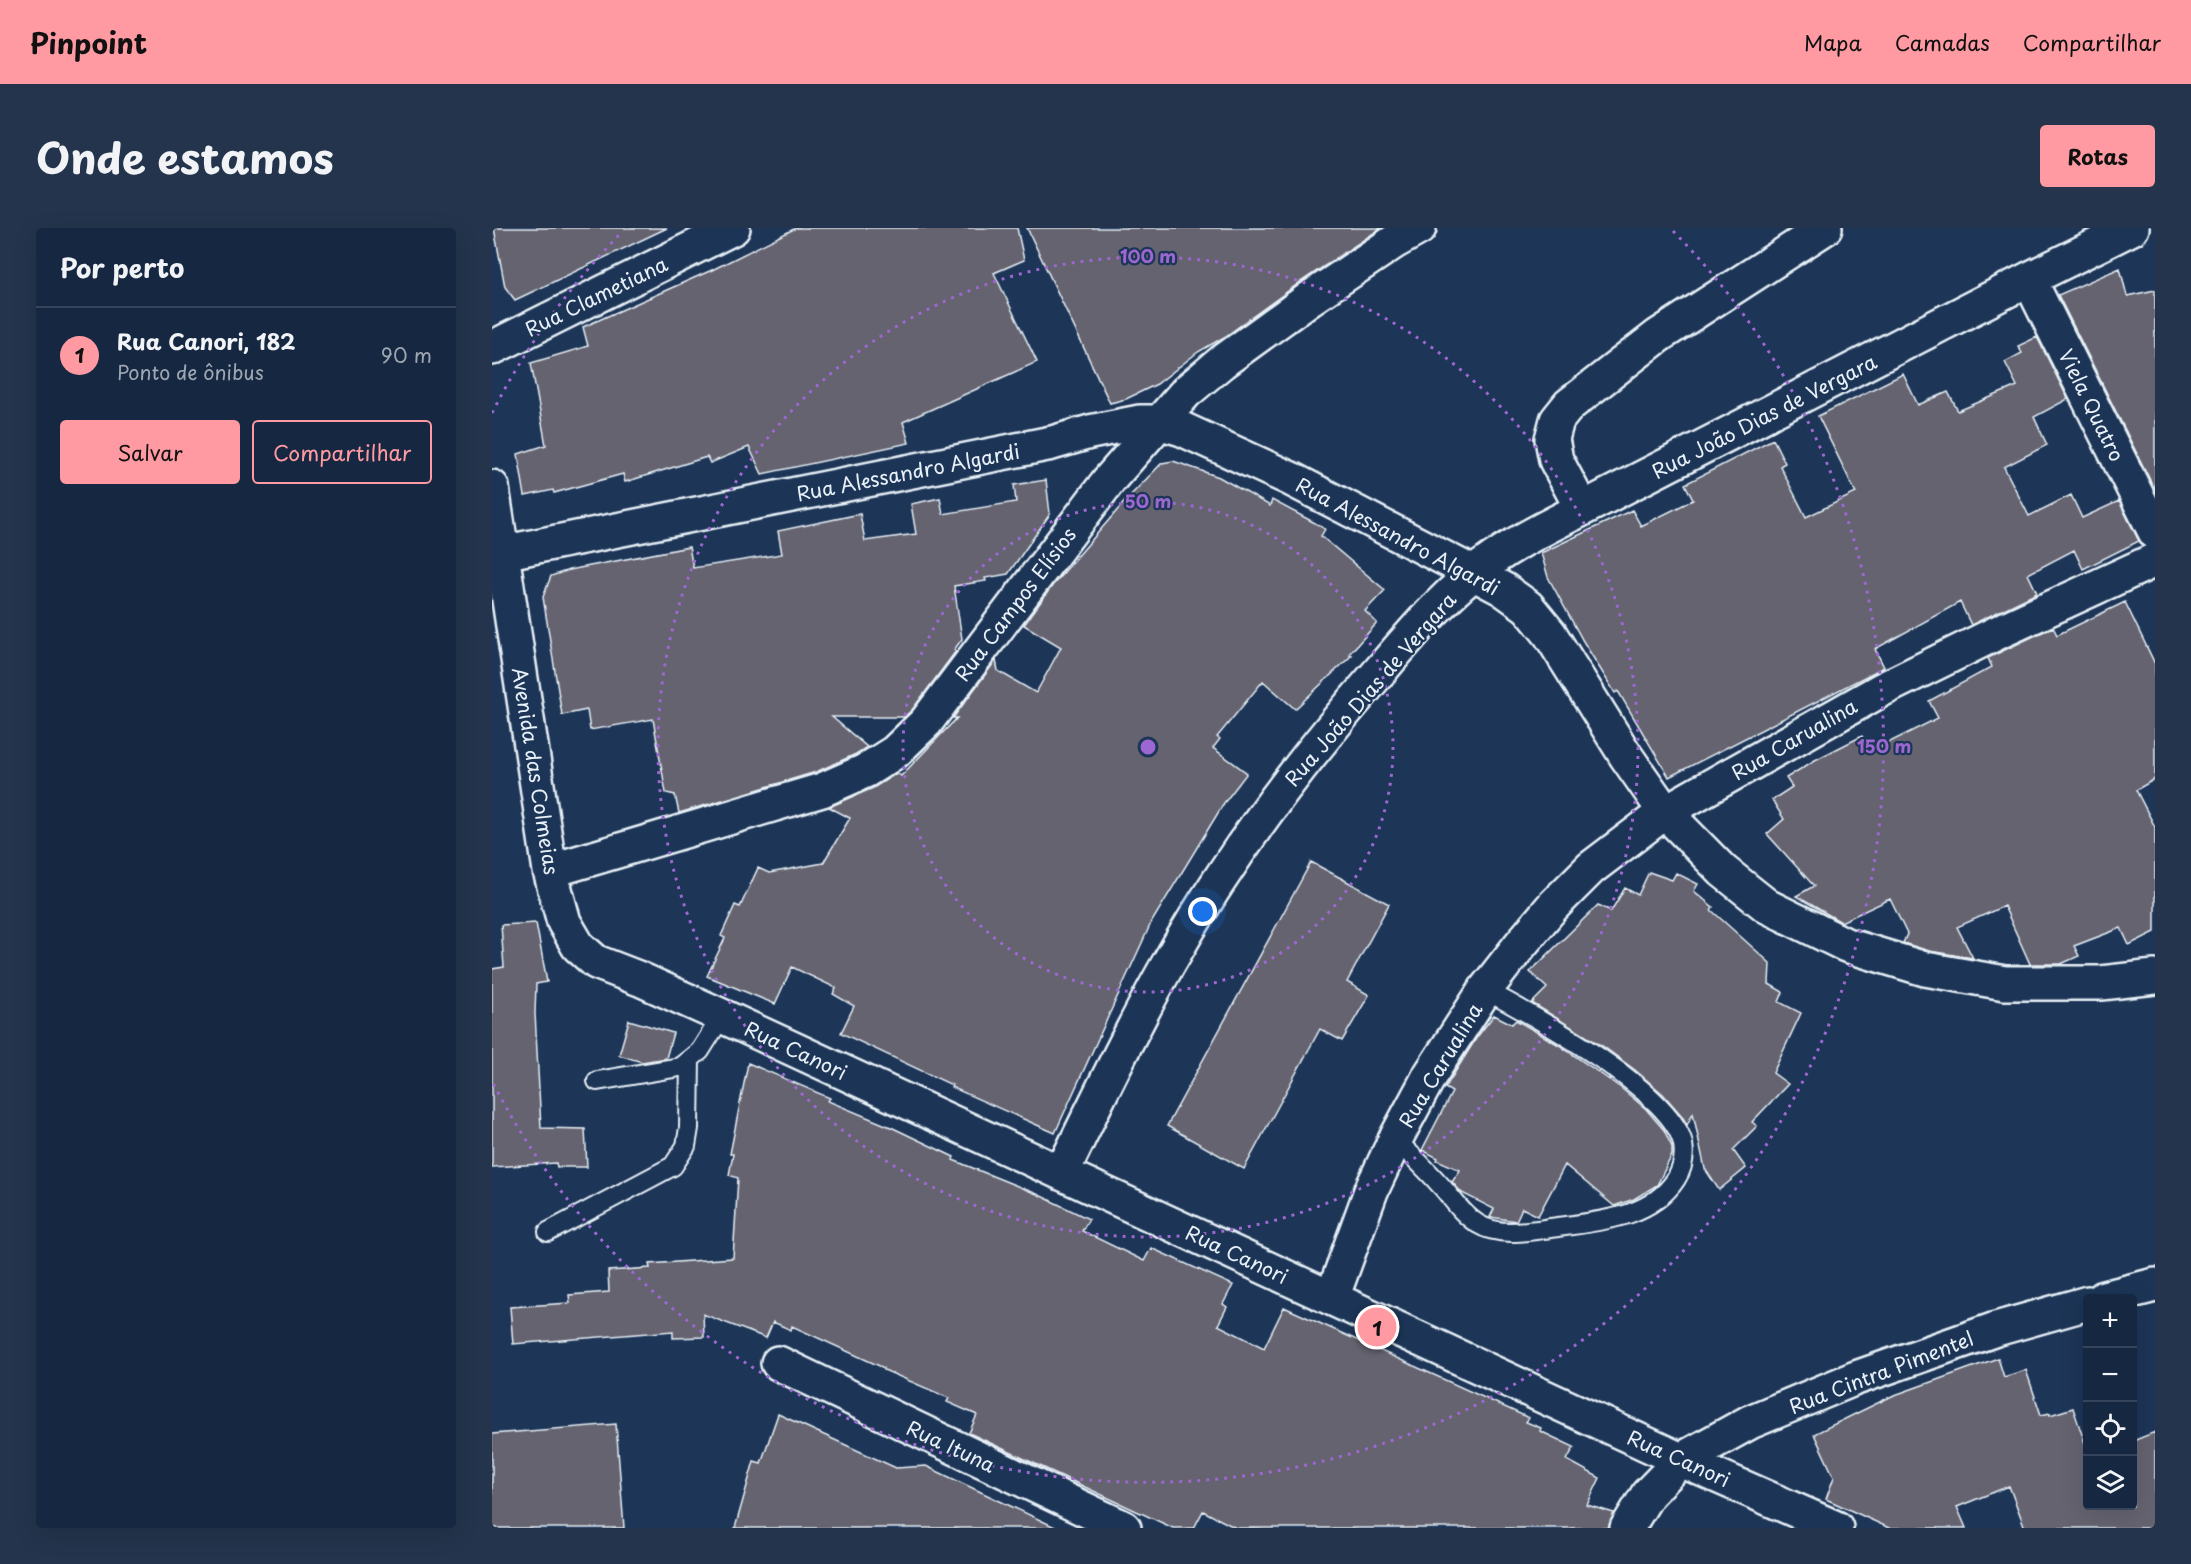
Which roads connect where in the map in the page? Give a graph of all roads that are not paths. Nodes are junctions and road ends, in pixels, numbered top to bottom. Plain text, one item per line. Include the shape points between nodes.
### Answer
1 (733, 228) edge
2 (1419, 228) edge
3 (1825, 228) edge
4 (2132, 228) edge
5 (2029, 279) junction
6 (492, 348) edge
7 (1158, 422) junction
8 (492, 487) edge
9 (1582, 509) junction
10 (2155, 532) edge
11 (502, 553) junction
12 (2155, 560) edge
13 (1473, 573) junction
14 (1665, 812) junction
15 (550, 871) junction
16 (2155, 976) edge
17 (640, 979) joint
18 (1485, 990) junction
19 (722, 1016) junction
20 (690, 1059) junction
21 (597, 1081) dead end
22 (1395, 1140) junction
23 (1062, 1172) junction
24 (548, 1232) dead end
25 (2155, 1285) edge
26 (2122, 1294) edge
27 (1332, 1298) junction
28 (2083, 1304) edge
29 (778, 1363) dead end
30 (1681, 1460) junction
31 (1124, 1528) edge
32 (1627, 1528) edge
33 (1836, 1528) edge

1 - 6 street, Rua Clametiana
2 - 7 street, Rua Campos Elísios via 1309,299 1222,362
3 - 9 street via 1658,336 1569,405 1557,420 1552,439 1556,460
4 - 5 street, Rua João Dias de Vergara
5 - 9 street, Rua João Dias de Vergara
5 - 10 street, Viela Quatro
7 - 11 street, Rua Alessandro Algardi via 1122,425 1052,443
7 - 13 street, Rua Alessandro Algardi via 1270,469
7 - 15 street, Rua Campos Elísios via 1109,480 926,722 895,752 865,771 822,790
8 - 11 street, Avenida das Colmeias
9 - 13 street, Rua João Dias de Vergara
11 - 15 street, Avenida das Colmeias
12 - 14 street, Rua Carualina via 1881,690
13 - 14 street, Rua Alessandro Algardi via 1528,607 1550,634
13 - 23 street, Rua João Dias de Vergara via 1402,645 1290,779 1257,825 1167,965
14 - 16 street, Rua Alessandro Algardi via 1723,871 1767,906 1846,945 1925,969 2005,983 2101,983
14 - 18 street, Rua Carualina via 1591,868 1540,921
15 - 17 street, Avenida das Colmeias via 564,922 578,946 597,962
17 - 19 street, Rua Canori
18 - 22 street, Rua Carualina
18 - 22 lane, Rua Carualina via 1580,1045 1649,1096 1679,1133 1683,1145 1681,1171 1655,1202 1617,1217 1539,1229 1490,1230 1465,1213
19 - 20 lane
19 - 23 street, Rua Canori
20 - 21 lane via 680,1067
20 - 24 lane via 690,1128 686,1146 673,1166
22 - 27 street, Rua Carualina via 1371,1191
23 - 27 street, Rua Canori
25 - 26 street
27 - 30 street, Rua Canori
28 - 30 street, Rua Cintra Pimentel via 1996,1329 1856,1378 1750,1422
29 - 31 street, Rua Ituna
30 - 32 street, Rua Cintra Pimentel via 1648,1494
30 - 33 street, Rua Canori

